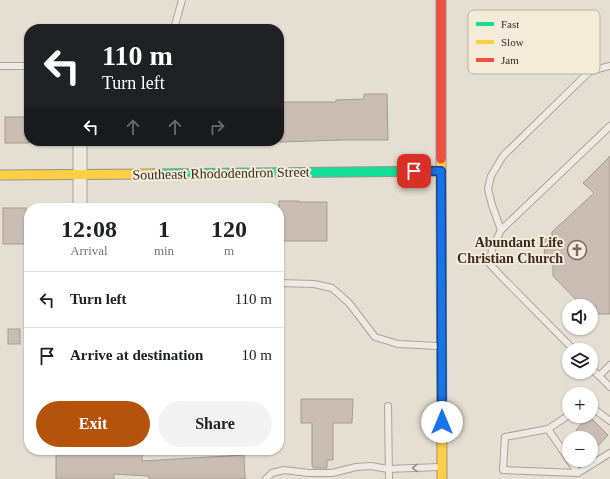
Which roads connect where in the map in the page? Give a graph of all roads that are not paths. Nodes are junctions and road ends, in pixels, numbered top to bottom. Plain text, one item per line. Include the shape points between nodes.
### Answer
1 (182, 0) edge
2 (440, 0) edge
3 (175, 24) edge
4 (0, 66) edge
5 (24, 66) edge
6 (610, 66) edge
7 (600, 69) edge
8 (588, 74) edge
9 (610, 126) edge
10 (80, 146) edge
11 (441, 171) junction
12 (80, 174) junction
13 (0, 175) edge
14 (80, 203) edge
15 (501, 230) junction
16 (284, 283) edge
17 (567, 343) edge
18 (442, 346) junction
19 (610, 365) edge
20 (599, 376) joint
21 (610, 387) edge
22 (388, 406) dead end
23 (598, 412) edge
24 (562, 420) edge
25 (610, 421) edge
26 (548, 429) junction
27 (610, 453) edge
28 (442, 467) junction
29 (388, 469) junction
30 (578, 473) junction
31 (266, 479) edge
32 (389, 479) edge
33 (442, 479) edge

1 - 3 lane
2 - 11 main road
4 - 5 lane
6 - 7 lane
8 - 15 lane via 503,156 491,176 488,189
9 - 15 lane
10 - 12 street
11 - 12 main road, Southeast Rhododendron Street
11 - 18 main road
12 - 13 main road, Southeast Rhododendron Street
12 - 14 street
15 - 17 lane via 492,249 490,264
16 - 18 lane via 314,284 332,288 349,303 375,336 398,344
18 - 28 main road
19 - 20 lane
20 - 21 lane
22 - 29 lane
23 - 25 lane
24 - 26 lane
26 - 30 lane
26 - 30 lane via 504,437 502,470
27 - 30 lane
28 -> 29 lane
28 - 33 main road
29 - 31 lane via 356,467 332,473 284,470 272,473
29 - 32 lane

